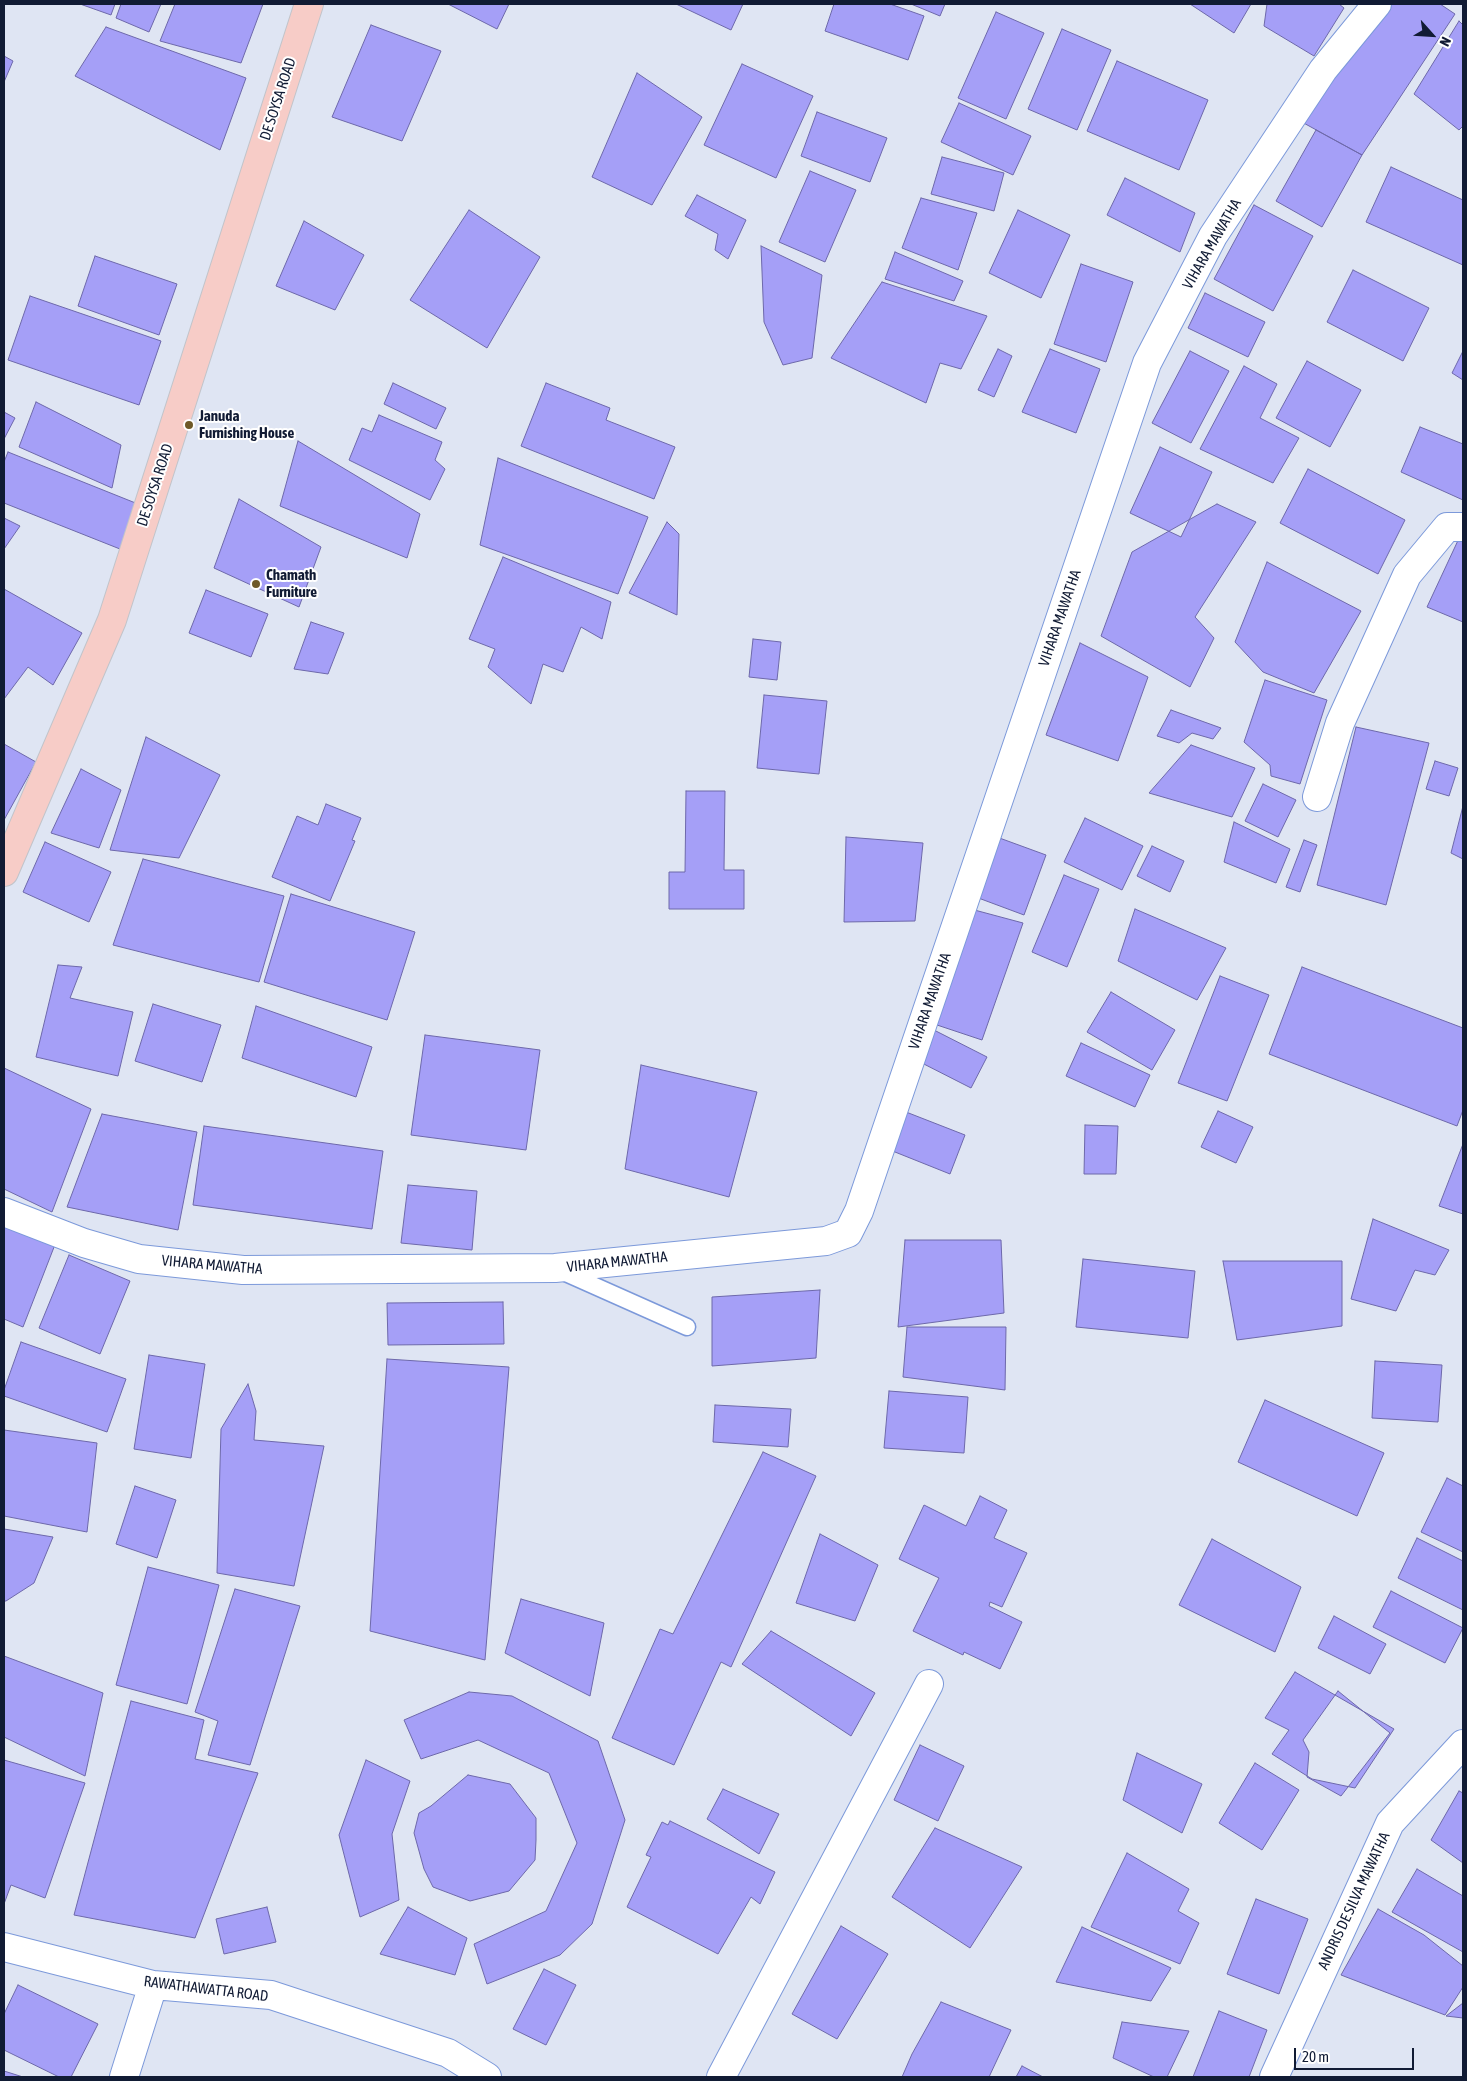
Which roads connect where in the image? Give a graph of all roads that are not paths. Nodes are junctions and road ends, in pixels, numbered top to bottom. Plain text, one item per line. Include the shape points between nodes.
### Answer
1 (308, 4) edge
2 (1377, 4) edge
3 (1463, 527) edge
4 (1316, 797) dead end
5 (4, 872) edge
6 (4, 1212) edge
7 (554, 1268) junction
8 (687, 1327) dead end
9 (929, 1684) dead end
10 (1463, 1744) edge
11 (4, 1947) edge
12 (154, 1985) junction
13 (124, 2077) edge
14 (487, 2077) edge
15 (721, 2077) edge
16 (1274, 2077) edge

1 - 5 main road, DE SOYSA ROAD via 112,620
2 - 7 street, VIHARA MAWATHA via 1323,70 1213,236 1147,363 862,1201 848,1233 826,1241
3 - 4 street via 1447,527 1407,575 1340,723
6 - 7 street, VIHARA MAWATHA via 84,1243 139,1259 243,1270
7 - 8 lane
9 - 15 street
10 - 16 street, ANDRIS DE SILVA MAWATHA via 1390,1823
11 - 12 street, RAWATHAWATTA ROAD
12 - 13 street
12 - 14 street, RAWATHAWATTA ROAD via 271,1995 448,2053

